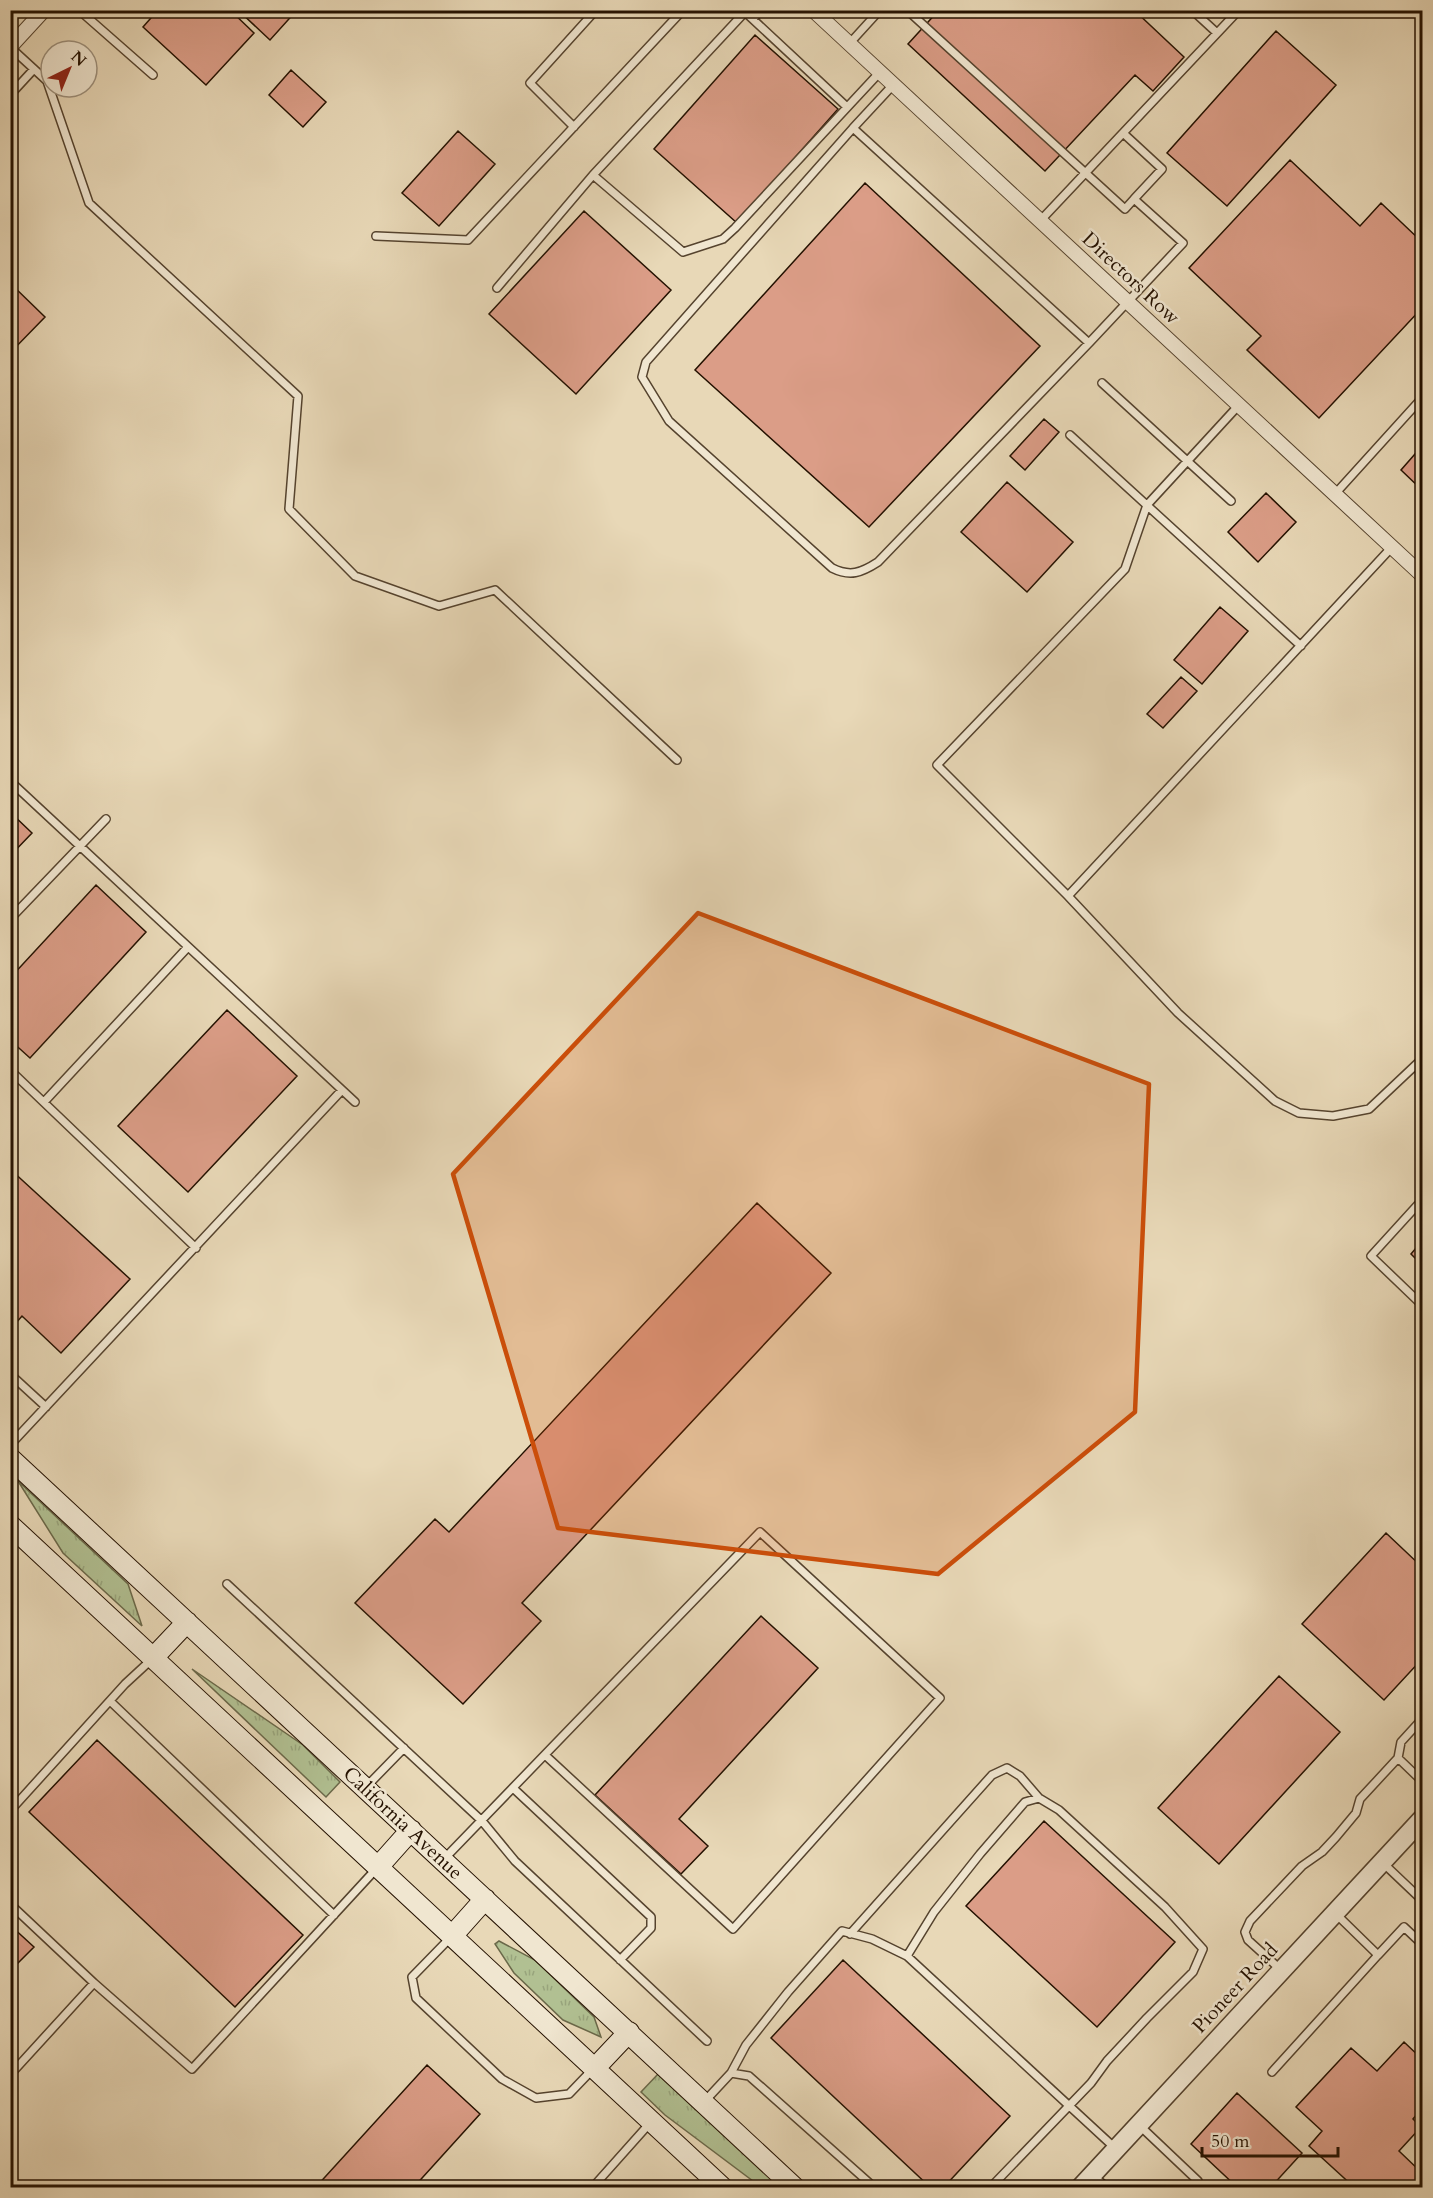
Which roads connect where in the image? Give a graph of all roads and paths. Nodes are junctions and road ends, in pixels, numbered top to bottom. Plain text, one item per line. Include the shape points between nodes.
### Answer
1 (44, 10) edge
2 (79, 10) edge
3 (596, 10) edge
4 (683, 10) edge
5 (761, 10) edge
6 (813, 10) edge
7 (880, 10) edge
8 (907, 10) edge
9 (1192, 10) edge
10 (1239, 10) edge
11 (753, 19) junction
12 (1217, 33) junction
13 (849, 44) junction
14 (10, 47) edge
15 (34, 69) junction
16 (880, 72) junction
17 (153, 75) dead end
18 (893, 85) junction
19 (10, 95) edge
20 (847, 107) junction
21 (574, 127) junction
22 (853, 128) junction
23 (1123, 133) junction
24 (1085, 173) junction
25 (593, 175) junction
26 (1134, 199) junction
27 (1040, 221) junction
28 (376, 236) dead end
29 (497, 288) dead end
30 (1128, 302) junction
31 (1089, 343) junction
32 (1102, 383) dead end
33 (1422, 398) edge
34 (1239, 405) junction
35 (1070, 435) dead end
36 (1187, 461) junction
37 (1335, 494) junction
38 (1231, 501) dead end
39 (1147, 505) junction
40 (1392, 547) junction
41 (1422, 575) edge
42 (1301, 646) junction
43 (677, 760) dead end
44 (10, 781) edge
45 (106, 819) dead end
46 (79, 845) junction
47 (1068, 896) junction
48 (10, 919) edge
49 (188, 947) junction
50 (1422, 1059) edge
51 (10, 1070) edge
52 (342, 1090) junction
53 (44, 1102) junction
54 (355, 1102) dead end
55 (1422, 1200) edge
56 (196, 1248) junction
57 (1422, 1305) edge
58 (10, 1374) edge
59 (46, 1407) junction
60 (10, 1445) edge
61 (10, 1458) edge
62 (10, 1525) edge
63 (227, 1584) dead end
64 (187, 1622) junction
65 (153, 1658) junction
66 (110, 1701) junction
67 (1422, 1719) edge
68 (404, 1748) junction
69 (545, 1755) junction
70 (1398, 1758) junction
71 (1422, 1781) edge
72 (366, 1788) junction
73 (513, 1788) junction
74 (1039, 1798) junction
75 (10, 1811) edge
76 (1422, 1819) edge
77 (482, 1821) junction
78 (411, 1830) junction
79 (444, 1860) junction
80 (1382, 1862) junction
81 (378, 1867) junction
82 (485, 1899) junction
83 (1422, 1900) edge
84 (10, 1904) edge
85 (1335, 1913) junction
86 (334, 1915) junction
87 (850, 1934) junction
88 (452, 1936) junction
89 (1422, 1944) edge
90 (1378, 1955) junction
91 (907, 1956) junction
92 (620, 1960) junction
93 (1281, 1971) junction
94 (94, 1983) junction
95 (629, 2032) junction
96 (707, 2041) dead end
97 (595, 2068) junction
98 (1272, 2072) dead end
99 (731, 2073) junction
100 (10, 2074) edge
101 (704, 2103) junction
102 (1069, 2105) junction
103 (652, 2121) junction
104 (1138, 2125) junction
105 (1116, 2149) junction
106 (1086, 2181) edge
107 (592, 2187) edge
108 (723, 2187) edge
109 (795, 2187) edge
110 (875, 2187) edge
111 (990, 2187) edge
112 (1108, 2187) edge
113 (1191, 2187) edge

1 - 14 street
2 - 17 lane
3 - 21 lane via 530,83
4 - 21 lane
5 - 11 lane
6 - 13 street, Directors Row
7 - 13 lane
8 - 24 lane
9 - 12 lane
10 - 12 lane
11 - 20 lane
11 - 25 lane via 745,12
12 - 23 lane
13 - 16 street, Directors Row
14 - 15 lane
15 - 19 lane
15 - 43 lane via 47,81 89,203 298,396 289,509 355,576 439,606 495,590
16 - 18 street, Directors Row
16 - 20 lane
18 - 22 lane
18 - 27 street, Directors Row
20 - 25 lane via 723,239 683,252
21 - 28 lane via 468,240
22 - 31 lane
22 - 31 lane via 646,362 642,377 669,421 832,568 854,574 878,562
23 - 24 lane
23 - 26 lane via 1162,169
24 - 26 lane via 1125,208
24 - 27 lane
25 - 29 lane
26 - 30 lane via 1183,243
27 - 30 street, Directors Row
30 - 31 lane
30 - 34 street, Directors Row
32 - 36 lane
33 - 37 lane
34 - 36 lane
34 - 37 street, Directors Row
35 - 39 lane
36 - 38 lane
36 - 39 lane
37 - 40 street, Directors Row
39 - 42 lane
39 - 47 lane via 1125,569 937,765
40 - 41 street, Directors Row
40 - 42 lane
42 - 47 lane
44 - 46 lane
45 - 46 lane
46 - 48 lane
46 - 49 lane
47 - 50 lane via 1178,1013 1275,1101 1299,1113 1333,1116 1370,1108
49 - 52 lane
49 - 53 lane
51 - 53 lane
52 - 54 lane
52 - 56 lane
53 - 56 lane
55 - 57 lane via 1371,1256
56 - 59 lane
58 - 59 lane
59 - 60 lane
61 - 64 main road, California Avenue
62 - 65 main road
63 - 68 lane
64 - 65 main road
64 - 72 main road, California Avenue
65 - 66 lane
65 - 81 main road
66 - 75 lane
66 - 86 lane
67 - 70 lane via 1401,1742
68 - 72 lane
68 - 77 lane
69 - 69 lane via 760,1532 940,1698 733,1929
69 - 73 lane
70 - 71 lane
70 - 93 lane via 1360,1799 1356,1813 1336,1837 1302,1866 1250,1921 1245,1932 1248,1940
72 - 78 main road, California Avenue
73 - 77 lane
73 - 92 lane via 651,1917 651,1928
74 - 87 lane via 1020,1776 1007,1768 992,1775
74 - 91 lane via 1025,1802 980,1854 934,1912
74 - 102 lane via 1059,1810 1165,1907 1203,1949 1192,1972
76 - 80 street, Pioneer Road
77 - 79 lane
77 - 92 lane via 515,1861
78 - 79 main road, California Avenue
78 - 81 main road
79 - 82 main road, California Avenue
80 - 83 lane
80 - 85 street, Pioneer Road
81 - 86 lane
81 - 88 main road
82 - 88 main road
82 - 95 main road, California Avenue
84 - 94 lane
85 - 90 lane
85 - 93 street, Pioneer Road
86 - 94 lane via 192,2069
87 - 91 lane
87 - 99 lane via 842,1932 788,1992 746,2045
88 - 97 main road
88 - 97 lane via 412,1977 416,1998 502,2079 536,2098 569,2094
89 - 90 lane via 1404,1927
90 - 98 lane
91 - 102 lane
92 - 96 lane
93 - 104 street, Pioneer Road
94 - 100 lane
95 - 97 main road
95 - 101 main road, California Avenue
97 - 103 main road
99 - 101 lane
99 - 110 lane via 749,2076
101 - 109 main road, California Avenue
102 - 105 lane
102 - 111 lane
103 - 107 lane
103 - 108 main road
104 - 105 street, Pioneer Road
104 - 113 lane via 1198,2181
105 - 106 street, Pioneer Road
106 - 112 lane

